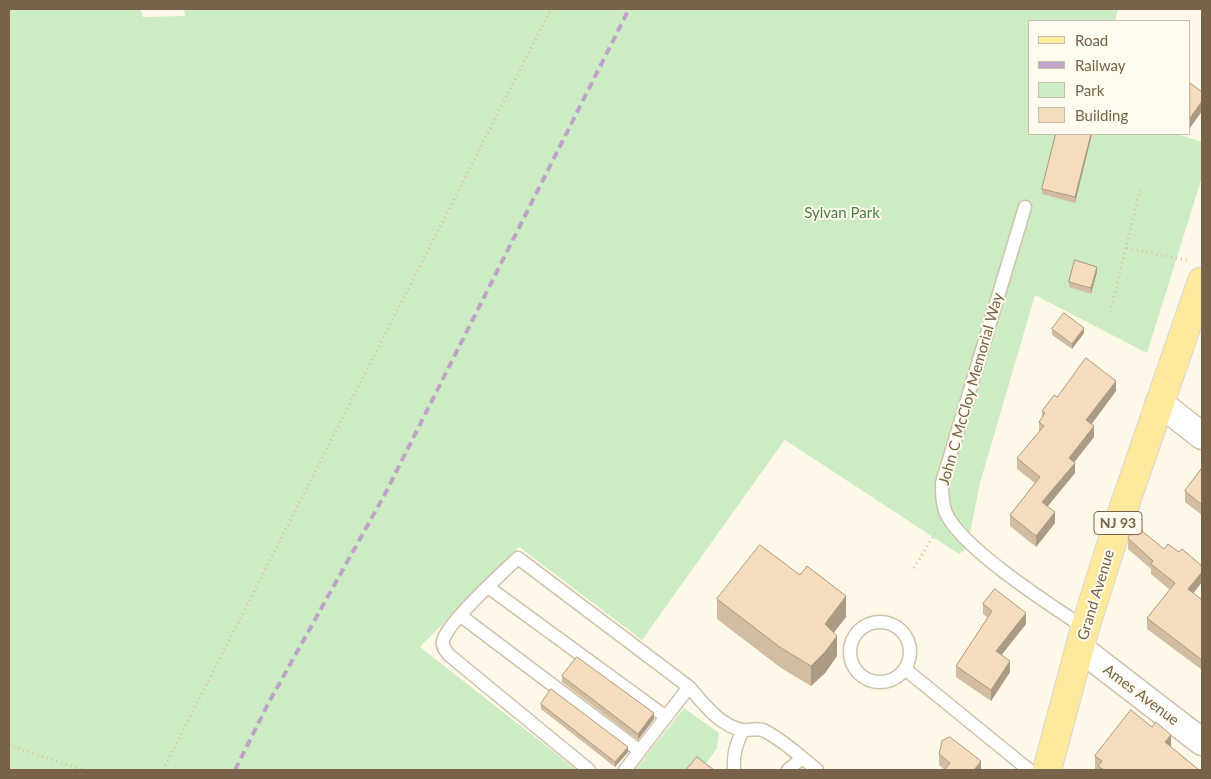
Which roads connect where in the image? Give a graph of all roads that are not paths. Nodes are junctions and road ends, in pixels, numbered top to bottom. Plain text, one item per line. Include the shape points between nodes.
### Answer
1 (1025, 207) dead end
2 (1198, 271) edge
3 (1159, 402) junction
4 (1202, 436) edge
5 (488, 587) junction
6 (461, 616) junction
7 (1082, 638) junction
8 (905, 669) junction
9 (689, 687) junction
10 (666, 717) junction
11 (743, 730) junction
12 (1202, 742) edge
13 (640, 752) junction
14 (802, 758) junction
15 (588, 770) edge
16 (625, 770) edge
17 (734, 770) edge
18 (788, 770) edge
19 (817, 770) edge
20 (1029, 770) edge
21 (1047, 770) edge

1 - 7 lane, John C McCloy Memorial Way via 942,483 942,498 946,514 984,556
2 - 3 main road, Grand Avenue / NJ 93
3 - 4 street
3 - 7 main road, Grand Avenue / NJ 93
5 - 6 lane
5 - 9 lane via 518,558
5 - 10 lane
6 - 13 lane
6 - 15 lane via 443,639 448,655
7 - 12 street, Ames Avenue
7 - 21 main road, Grand Avenue / NJ 93
8 - 8 lane via 909,660 908,641 895,627 877,622 859,630 853,638 850,658 860,675 879,682 898,676
8 - 20 lane
9 - 10 lane
9 - 11 lane via 727,725
10 - 13 lane
11 - 14 lane via 762,729
11 - 17 lane via 736,745
13 - 16 lane
14 - 18 lane
14 - 19 lane

